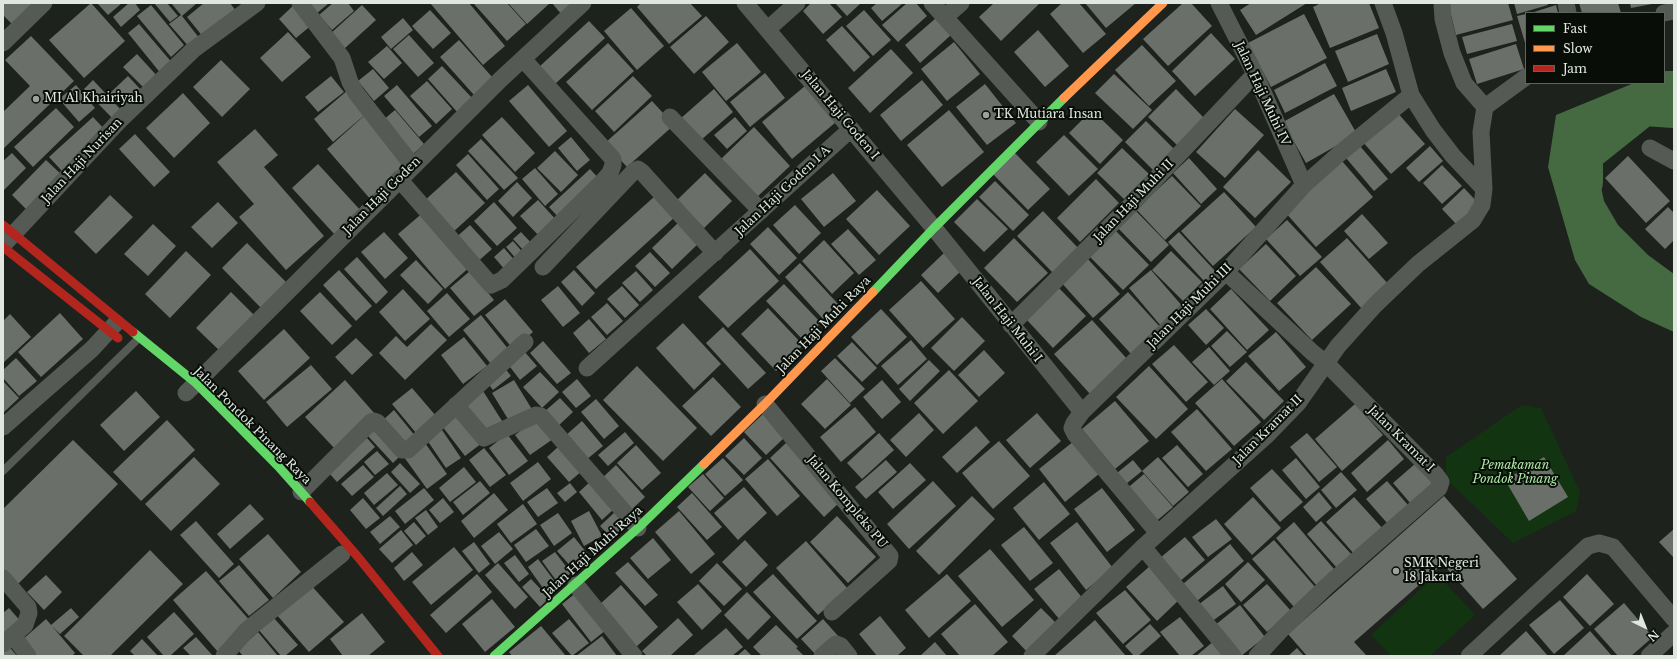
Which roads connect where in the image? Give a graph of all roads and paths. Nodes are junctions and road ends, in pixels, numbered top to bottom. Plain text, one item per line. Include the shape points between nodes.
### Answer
1 (44, 3) edge
2 (300, 3) edge
3 (583, 3) edge
4 (745, 3) edge
5 (797, 3) edge
6 (932, 3) edge
7 (961, 3) edge
8 (1163, 3) edge
9 (1219, 3) edge
10 (1383, 3) edge
11 (1442, 3) edge
12 (246, 6) edge
13 (945, 18) junction
14 (768, 29) junction
15 (3, 43) edge
16 (523, 59) junction
17 (1255, 74) junction
18 (1525, 78) edge
19 (1411, 94) junction
20 (1485, 107) junction
21 (670, 117) dead end
22 (1038, 122) junction
23 (851, 129) junction
24 (1650, 148) dead end
25 (1674, 161) edge
26 (413, 166) junction
27 (399, 179) junction
28 (1304, 185) junction
29 (1484, 189) junction
30 (760, 211) junction
31 (934, 228) junction
32 (6, 238) edge
33 (715, 253) junction
34 (543, 267) dead end
35 (1226, 272) junction
36 (1011, 325) junction
37 (114, 326) junction
38 (139, 337) junction
39 (525, 342) dead end
40 (131, 349) junction
41 (1327, 364) junction
42 (587, 368) dead end
43 (188, 390) junction
44 (765, 404) junction
45 (456, 405) junction
46 (1082, 412) junction
47 (3, 427) edge
48 (3, 471) edge
49 (301, 492) junction
50 (638, 528) junction
51 (1158, 533) junction
52 (1143, 547) junction
53 (342, 554) dead end
54 (3, 578) edge
55 (576, 585) junction
56 (832, 612) dead end
57 (1674, 619) edge
58 (1674, 634) edge
59 (8, 640) edge
60 (28, 656) edge
61 (224, 656) edge
62 (438, 656) edge
63 (494, 656) edge
64 (634, 656) edge
65 (822, 656) edge
66 (849, 656) edge
67 (1032, 656) edge
68 (1233, 656) edge
69 (1257, 656) edge
70 (1469, 656) edge
71 (1649, 656) edge

1 - 15 street
2 - 26 street via 342,58 356,93
3 - 16 street, Jalan Haji Goden
4 - 14 street, Jalan Haji Goden I
5 - 14 street
6 - 13 street
7 - 13 street
8 - 22 street, Jalan Haji Muhi Raya
9 - 17 street, Jalan Haji Muhi IV
10 - 19 street
11 - 20 street via 1443,20 1464,84
12 - 32 street, Jalan Haji Nurisan via 193,50 121,118
13 - 22 street
14 - 23 street, Jalan Haji Goden I
16 - 26 street, Jalan Haji Goden
16 - 27 street via 613,159 613,165 603,181 502,280 491,285
17 - 28 street, Jalan Haji Muhi IV
17 - 36 street, Jalan Haji Muhi II via 1131,205
18 - 20 street
19 - 28 street, Jalan Haji Muhi III
19 - 29 street via 1433,130
20 - 29 street, Jalan Kramat II via 1482,132
21 - 30 street
22 - 31 street, Jalan Haji Muhi Raya
23 - 30 street, Jalan Haji Goden I A
23 - 31 street, Jalan Haji Goden I
24 - 25 street
26 - 27 street, Jalan Haji Goden
27 - 43 street, Jalan Haji Goden
28 - 35 street, Jalan Haji Muhi III
29 - 41 street, Jalan Kramat II via 1482,205 1473,220 1418,264 1375,305 1338,346
30 - 33 street, Jalan Haji Goden I A
31 - 36 street, Jalan Haji Muhi I
31 - 44 street, Jalan Haji Muhi Raya
32 - 37 street, Jalan Pondok Pinang Raya
32 - 37 street, Jalan Pondok Pinang Raya
33 - 34 street via 638,170 634,171
33 - 42 street, Jalan Haji Goden I A
35 - 41 street, Jalan Kramat I
35 - 46 street, Jalan Haji Muhi III
36 - 46 street, Jalan Haji Muhi I
37 - 38 street, Jalan Pondok Pinang Raya
37 - 40 street, Jalan Pondok Pinang Raya
37 - 47 street via 92,349
38 - 40 lane
38 - 43 street, Jalan Pondok Pinang Raya
39 - 45 street
40 - 48 lane
41 - 51 street, Jalan Kramat II via 1298,403 1266,436
41 - 69 street, Jalan Kramat I via 1441,482 1439,488 1328,586
43 - 49 street, Jalan Pondok Pinang Raya via 278,466
44 - 50 street, Jalan Haji Muhi Raya
44 - 56 street, Jalan Kompleks PU via 890,556 889,561
45 - 49 street via 405,451 377,422 371,422
45 - 50 street via 484,438 536,415 541,416
46 - 51 street, Jalan Haji Muhi III via 1072,428 1075,434
49 - 62 street, Jalan Pondok Pinang Raya via 358,557
50 - 55 street, Jalan Haji Muhi Raya
51 - 52 street, Jalan Kramat II
52 - 67 street, Jalan Kramat II
52 - 68 street
53 - 61 street via 247,630
54 - 59 street via 28,607 29,613 25,625
55 - 63 street, Jalan Haji Muhi Raya
55 - 64 street
57 - 70 street via 1613,547 1599,543 1588,546
58 - 71 street
59 - 60 street
65 - 66 street via 836,644

